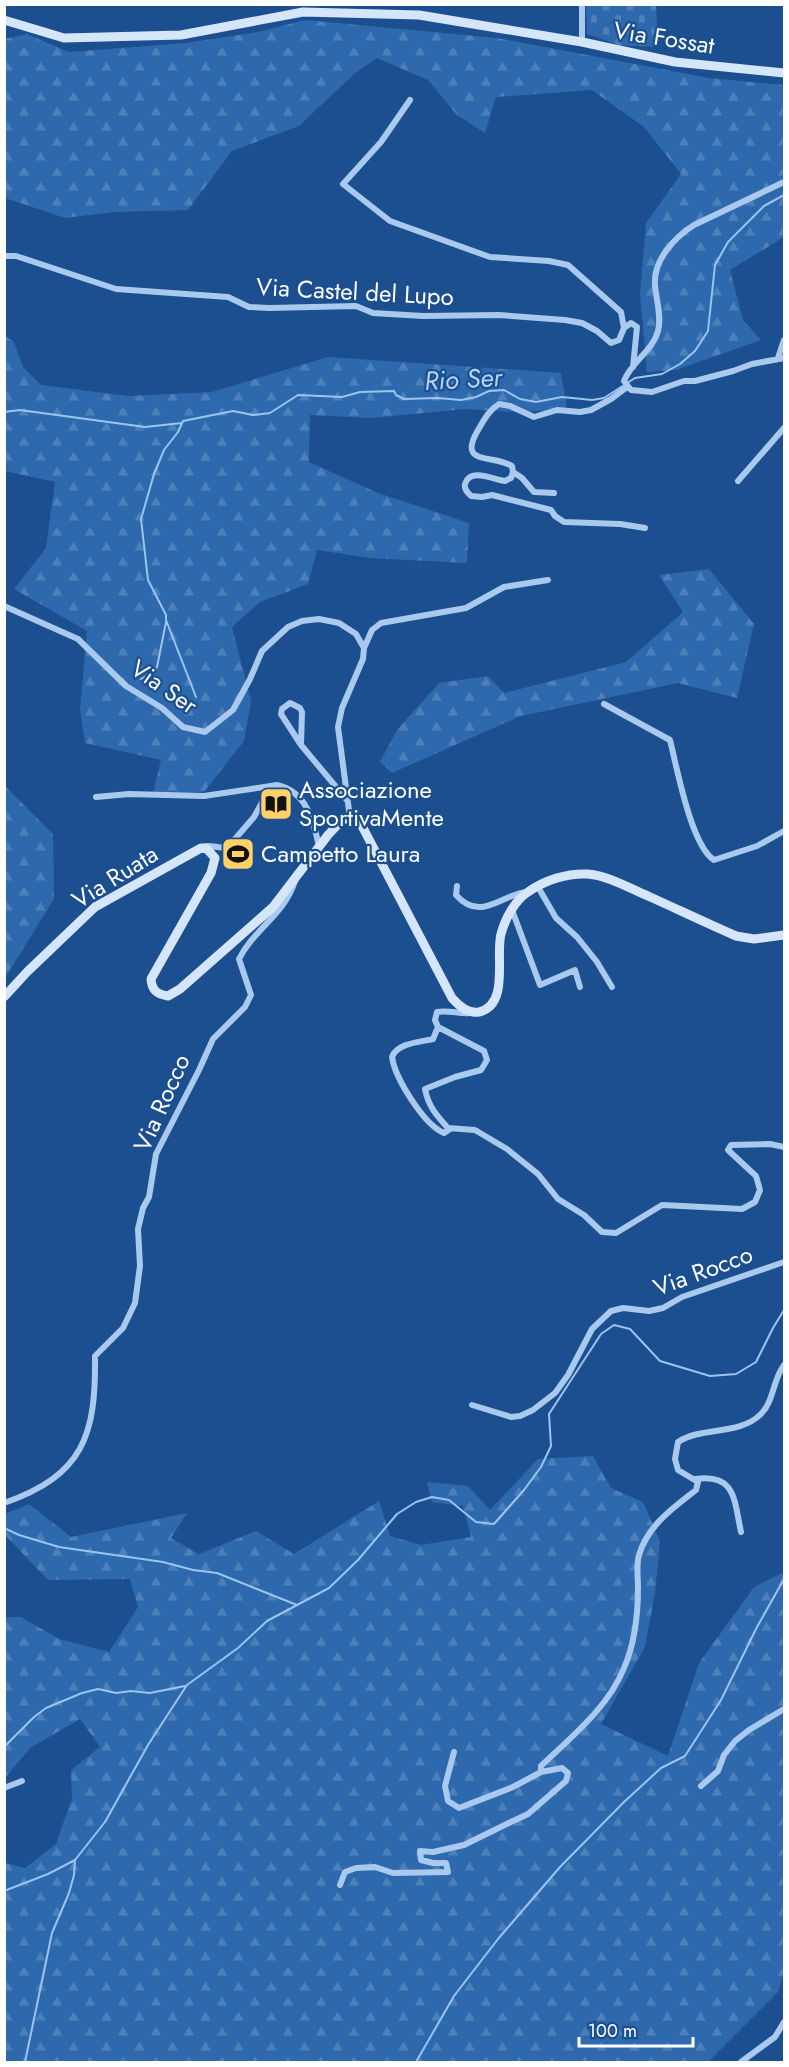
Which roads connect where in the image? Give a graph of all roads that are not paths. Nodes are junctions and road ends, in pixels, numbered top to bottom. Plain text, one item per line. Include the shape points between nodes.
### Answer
1 (582, 4) edge
2 (4, 21) edge
3 (582, 42) junction
4 (784, 73) edge
5 (410, 100) dead end
6 (784, 183) edge
7 (4, 256) edge
8 (624, 328) junction
9 (784, 340) edge
10 (781, 358) edge
11 (633, 367) junction
12 (626, 384) junction
13 (784, 428) edge
14 (513, 472) junction
15 (738, 482) dead end
16 (554, 493) dead end
17 (645, 528) dead end
18 (548, 580) dead end
19 (5, 606) edge
20 (364, 648) junction
21 (604, 704) dead end
22 (301, 745) junction
23 (277, 785) junction
24 (96, 797) dead end
25 (347, 800) junction
26 (350, 818) junction
27 (784, 831) edge
28 (320, 846) junction
29 (201, 848) junction
30 (297, 878) junction
31 (457, 886) dead end
32 (538, 887) junction
33 (528, 892) junction
34 (512, 910) junction
35 (782, 935) edge
36 (580, 987) dead end
37 (612, 987) dead end
38 (4, 997) edge
39 (479, 1012) junction
40 (438, 1027) junction
41 (450, 1129) junction
42 (784, 1147) edge
43 (784, 1262) edge
44 (784, 1365) edge
45 (472, 1405) dead end
46 (695, 1479) junction
47 (4, 1503) edge
48 (741, 1532) dead end
49 (784, 1709) edge
50 (454, 1752) dead end
51 (541, 1772) junction
52 (22, 1781) dead end
53 (701, 1786) dead end
54 (4, 1788) edge
55 (340, 1885) dead end
56 (784, 2022) edge
57 (741, 2062) edge

1 - 3 street
2 - 3 street, Via Fossat via 64,38 181,35 303,12 419,15
3 - 4 street, Via Fossat via 675,63
5 - 8 street, Via Castel del Lupo via 381,142 343,184 390,221 456,245 490,257 568,265 621,312
6 - 11 street via 694,225 666,250 654,281 658,331
7 - 8 street, Via Castel del Lupo via 16,256 116,289 228,297 249,307 356,306 373,313 566,320 582,323 611,343 618,340
8 - 11 street, Via Castel del Lupo via 631,323 637,327
9 - 10 street
10 - 12 street via 684,381 652,393 636,392
11 - 12 street, Via Castel del Lupo
12 - 14 street via 611,399 580,412 557,410 534,417 510,406 494,407 472,442 473,454 506,462
13 - 15 street
14 - 16 street via 534,492
14 - 17 street via 505,481 477,474 468,478 465,490 471,496 492,495 551,510 564,522
18 - 20 street via 504,586 466,608 381,623 372,630
19 - 20 street, Via Ser via 78,639 126,686 162,708 183,727 205,732 233,710 262,651 288,627 319,619 339,623 356,634
20 - 25 street via 338,727
21 - 27 street via 670,740 689,814 706,855 714,860 757,846
22 - 22 street via 302,712 291,703 281,714
22 - 25 street
23 - 24 street via 204,796
23 - 28 street via 287,787 302,799
23 - 29 street via 269,790 254,817 230,846
25 - 26 street
26 - 28 street, Via Rocco via 342,820
26 - 39 street via 362,826 452,998 469,1012
28 - 30 street, Via Rocco
29 - 30 street, Via Rocco via 215,858 212,873 151,979 155,992 161,995 168,996 180,989 250,929
29 - 38 street, Via Ruata via 95,907
30 - 47 street, Via Rocco via 291,896 238,959 251,994 245,1007 213,1039 156,1154 149,1197 138,1229 140,1266 135,1304 123,1328 96,1356 94,1401 85,1440 76,1458 56,1477
31 - 33 street via 459,899 489,908 517,893
32 - 33 street
32 - 35 street via 550,879 587,874 611,879 736,936 754,939
32 - 37 street via 556,918 577,937
33 - 34 street
34 - 36 street via 540,985 575,970
34 - 39 street via 500,941 498,992 494,1001
39 - 40 street, Via Rocco via 437,1012
40 - 41 street, Via Rocco via 433,1039 400,1048 392,1057 411,1099 436,1130 444,1133
40 - 41 street via 484,1051 487,1060 481,1070 425,1089 435,1114
41 - 42 street, Via Rocco via 475,1130 507,1149 538,1174 558,1199 602,1232 616,1233 662,1204 742,1209 755,1202 760,1190 756,1176 728,1150 731,1145
43 - 45 street, Via Rocco via 682,1297 663,1308 611,1311 592,1329 555,1393 526,1413 511,1417
44 - 46 street via 761,1414 751,1421 678,1442 676,1467
46 - 48 street via 716,1478 726,1485 734,1498
46 - 51 street via 699,1482 696,1490 659,1520 639,1556 637,1613 624,1670 590,1719 541,1766
49 - 53 street via 735,1741 718,1771
50 - 51 street via 445,1786 448,1801 459,1808
51 - 55 street via 562,1768 568,1773 566,1781 528,1814 464,1845 420,1851 421,1860 446,1863 448,1872 393,1873 375,1867 356,1868 345,1872
52 - 54 street
56 - 57 street via 775,2037

